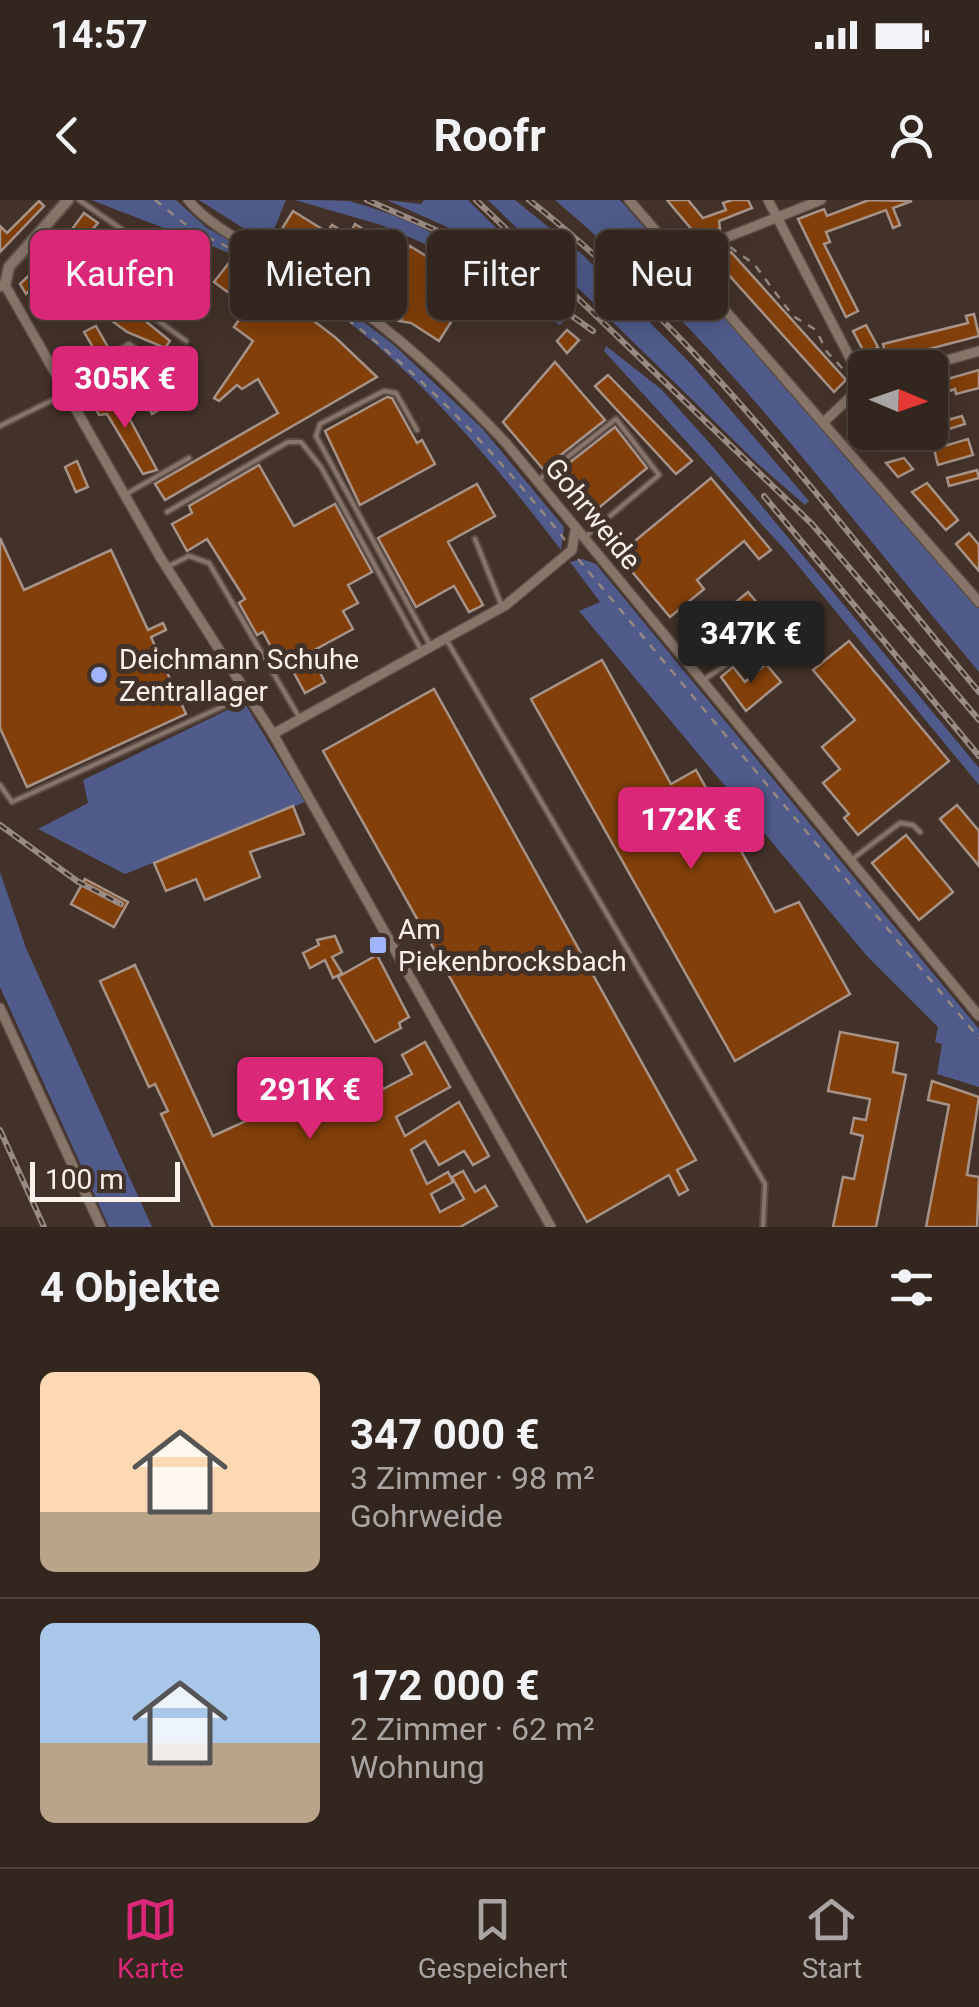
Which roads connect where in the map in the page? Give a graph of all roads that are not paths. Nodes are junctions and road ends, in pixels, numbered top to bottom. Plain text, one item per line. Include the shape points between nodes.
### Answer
1 (68, 200) edge
2 (79, 200) edge
3 (188, 200) edge
4 (629, 200) edge
5 (768, 200) edge
6 (820, 200) edge
7 (777, 217) junction
8 (43, 230) edge
9 (124, 230) edge
10 (655, 230) edge
11 (230, 232) edge
12 (728, 236) edge
13 (30, 244) edge
14 (2, 286) edge
15 (728, 313) edge
16 (157, 320) edge
17 (373, 320) edge
18 (186, 341) dead end
19 (979, 350) edge
20 (848, 358) edge
21 (948, 359) edge
22 (158, 364) dead end
23 (62, 389) junction
24 (848, 398) edge
25 (824, 421) junction
26 (0, 426) edge
27 (417, 430) dead end
28 (189, 458) dead end
29 (537, 481) junction
30 (124, 496) junction
31 (167, 512) dead end
32 (574, 528) junction
33 (583, 538) junction
34 (475, 539) dead end
35 (166, 567) junction
36 (979, 602) edge
37 (503, 608) junction
38 (446, 639) junction
39 (774, 646) dead end
40 (427, 650) junction
41 (702, 681) junction
42 (248, 694) junction
43 (300, 719) junction
44 (273, 734) junction
45 (0, 785) edge
46 (920, 832) dead end
47 (852, 860) junction
48 (0, 1008) edge
49 (979, 1016) edge
50 (101, 1227) edge
51 (551, 1227) edge
52 (763, 1227) edge

1 - 8 street
2 - 9 lane
3 - 11 street, Gohrweide
4 - 10 street
5 - 7 street
6 - 7 street
7 - 12 street
7 - 20 street
13 - 14 street via 9,266
14 - 23 street
15 - 25 street
16 - 18 lane
17 - 29 street, Gohrweide via 437,371
19 - 21 street
22 - 23 lane via 130,344
23 - 26 lane
23 - 30 street
24 - 25 street
25 - 36 street
27 - 40 lane via 396,393 384,390 320,424 316,436
28 - 30 lane
29 - 32 street, Gohrweide
29 - 33 lane via 616,418 659,471 654,483
30 - 35 street
31 - 40 lane via 288,442 301,442
32 - 33 street, Gohrweide
32 - 37 street via 568,554
33 - 41 street, Gohrweide
34 - 37 lane
35 - 42 street
35 - 43 lane via 189,556 208,563
37 - 38 street
38 - 40 street
38 - 52 lane via 766,1184
39 - 41 lane
40 - 43 street
41 - 47 street, Gohrweide
42 - 44 street
42 - 45 lane via 12,802
43 - 44 street
44 - 51 street
46 - 47 lane via 900,824
47 - 49 street, Gohrweide
48 - 50 street

